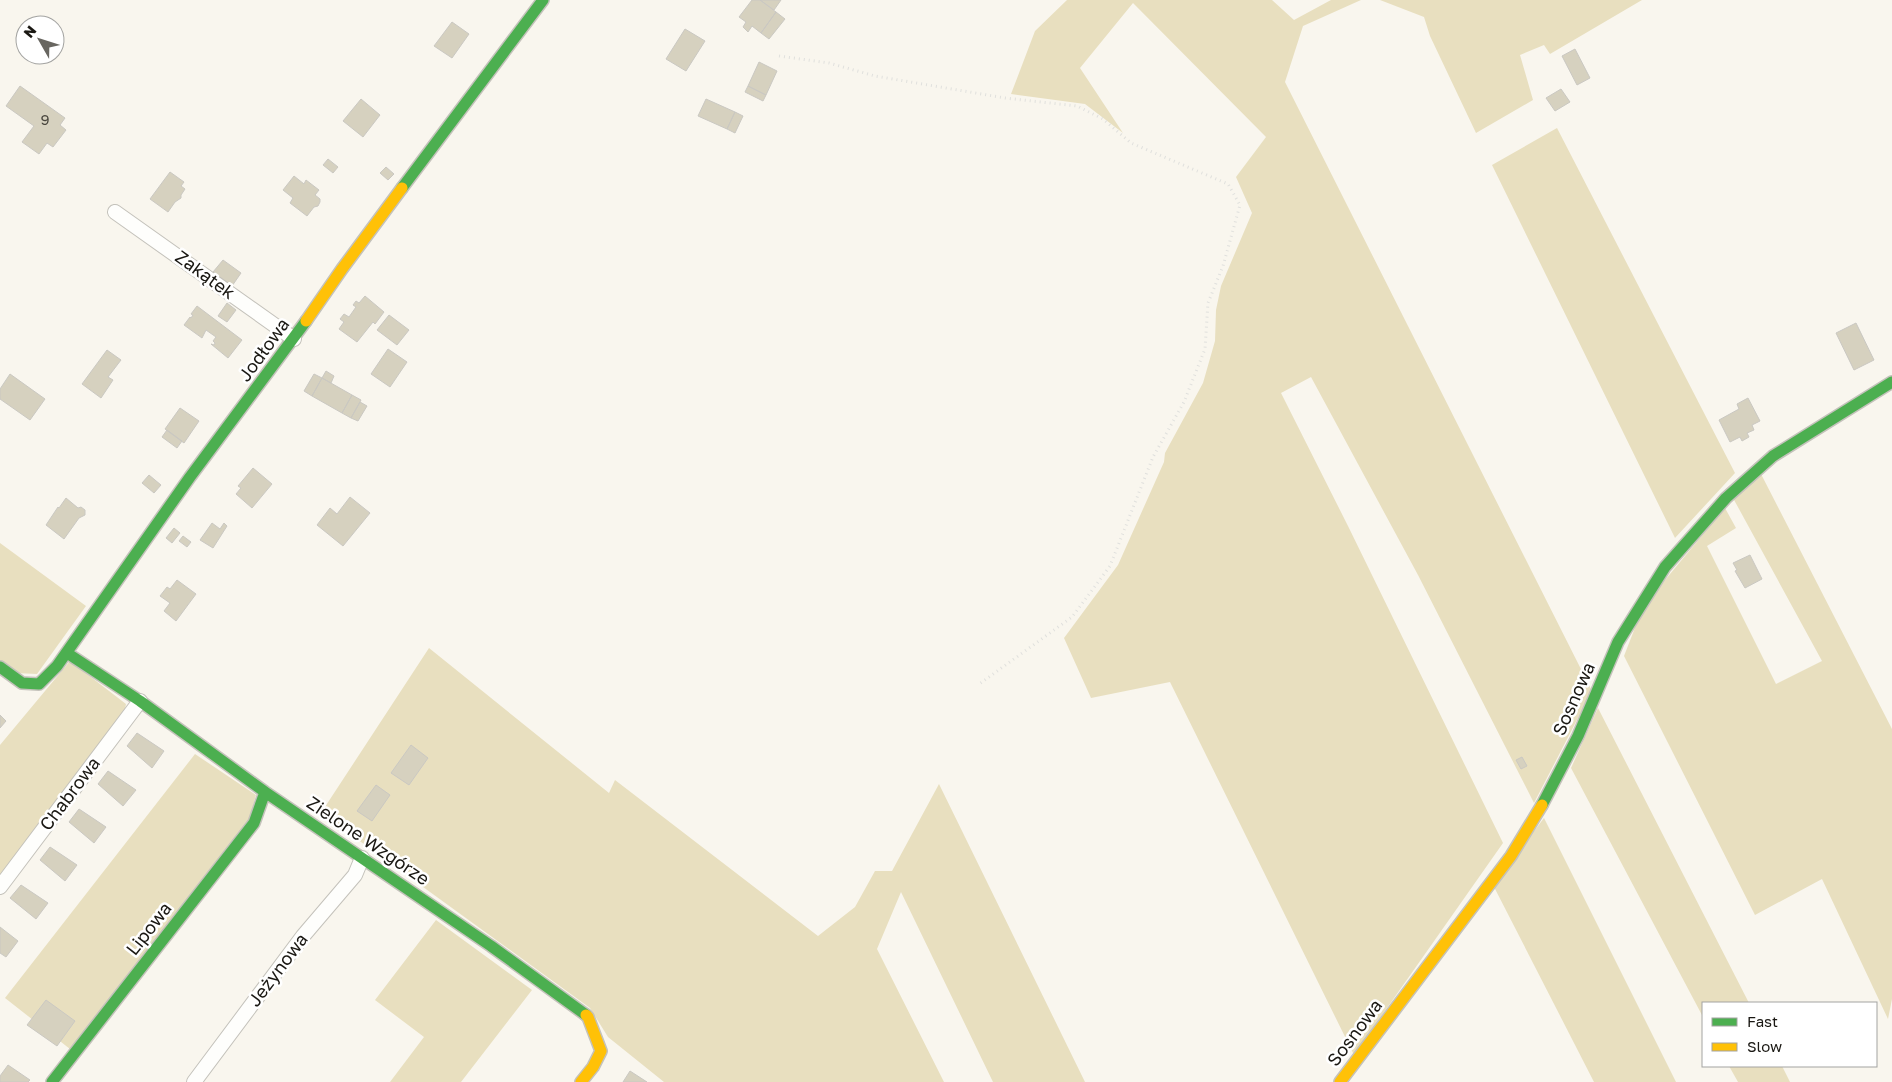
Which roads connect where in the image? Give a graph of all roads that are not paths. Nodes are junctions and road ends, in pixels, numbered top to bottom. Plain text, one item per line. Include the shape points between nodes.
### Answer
1 (543, 0) edge
2 (115, 212) dead end
3 (294, 339) junction
4 (1892, 382) edge
5 (67, 653) junction
6 (0, 667) edge
7 (140, 701) junction
8 (265, 792) junction
9 (362, 858) junction
10 (0, 887) edge
11 (52, 1082) edge
12 (194, 1082) edge
13 (581, 1082) edge
14 (1340, 1082) edge

1 - 3 street, Jodłowa via 342,269
2 - 3 street, Zakątek
3 - 5 street, Jodłowa via 190,477
4 - 14 street, Sosnowa via 1773,456 1726,498 1665,566 1618,642 1578,736 1511,856
5 - 6 street, Jodłowa via 39,684 22,683
5 - 7 street, Zielone Wzgórze
7 - 8 street, Zielone Wzgórze
7 - 10 street, Chabrowa
8 - 9 street, Zielone Wzgórze
8 - 11 street, Lipowa via 254,823
9 - 12 street, Jeżynowa via 355,875 303,936
9 - 13 street, Zielone Wzgórze via 588,1017 600,1051

